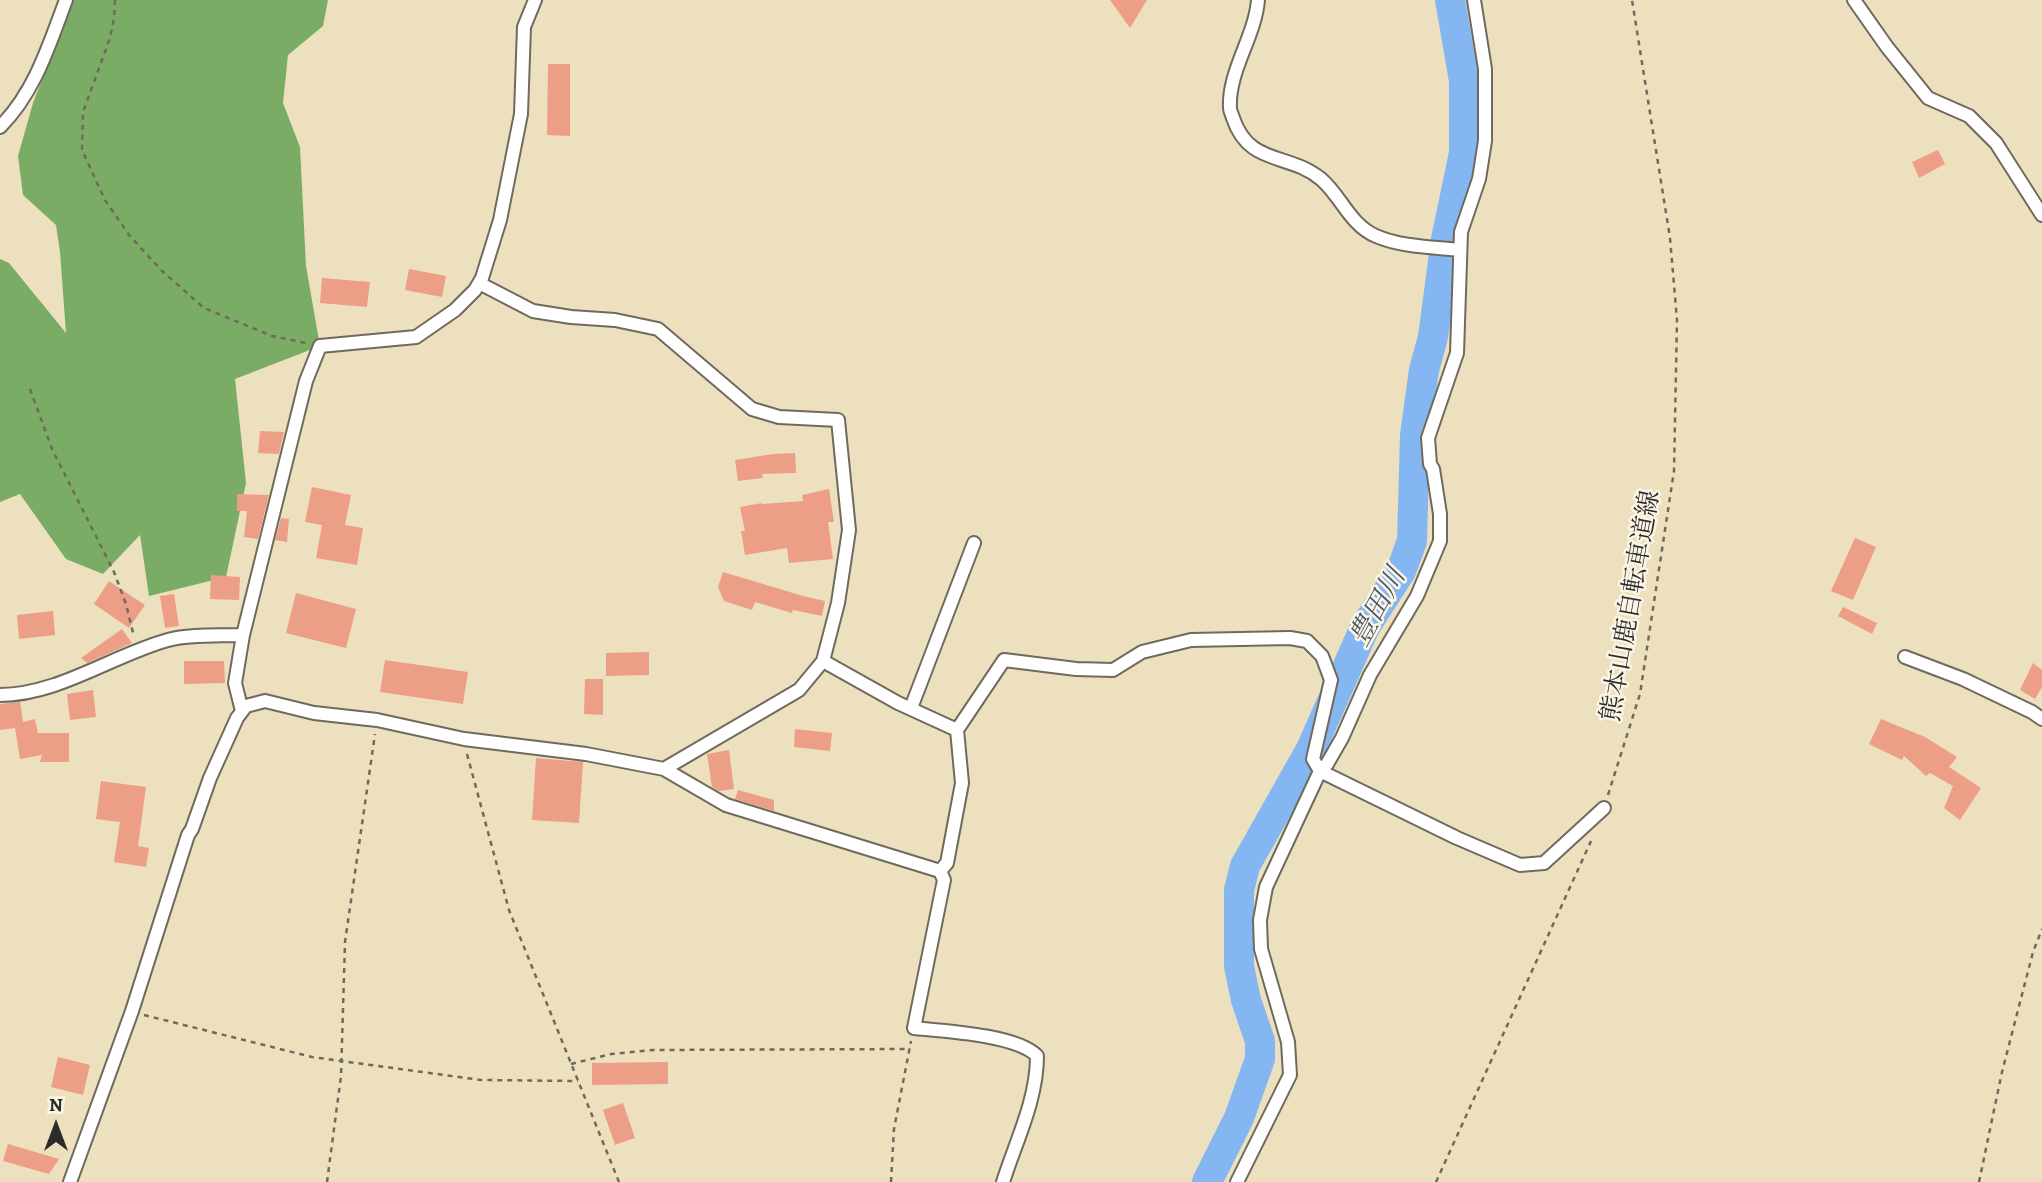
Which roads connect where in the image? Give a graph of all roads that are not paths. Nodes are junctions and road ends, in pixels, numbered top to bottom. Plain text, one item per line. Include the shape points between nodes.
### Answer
1 (66, 0) edge
2 (535, 0) edge
3 (1258, 0) edge
4 (1474, 0) edge
5 (1854, 0) edge
6 (0, 127) edge
7 (2042, 215) edge
8 (1460, 250) junction
9 (479, 283) junction
10 (974, 543) dead end
11 (243, 635) junction
12 (1905, 657) dead end
13 (823, 661) junction
14 (0, 695) edge
15 (911, 708) junction
16 (242, 711) junction
17 (2042, 719) edge
18 (957, 730) junction
19 (664, 769) junction
20 (1320, 771) junction
21 (1604, 807) road end
22 (940, 871) junction
23 (70, 1182) edge
24 (1003, 1182) edge
25 (1237, 1182) edge

1 - 6 street via 37,75
2 - 9 street via 524,27 521,114 500,220
3 - 8 street via 1234,80 1230,111 1249,146 1321,179 1352,218 1374,236
4 - 8 street via 1485,69 1485,141
5 - 7 street via 1928,98 1969,116 1996,144
8 - 20 street via 1457,353 1428,438 1440,541 1418,596
9 - 11 street via 455,310 416,337 320,346 306,381
9 - 13 street via 533,312 658,329 752,409 779,417 838,419 849,530
10 - 15 street
11 - 14 street via 171,639 84,674 18,695
11 - 16 street via 235,683
12 - 17 street via 1963,679
13 - 15 street
13 - 19 street via 799,690
15 - 18 street
16 - 19 street via 265,701 464,739
16 - 23 street via 188,835 132,1011
18 - 20 street via 1004,660 1113,670 1142,652 1191,640 1290,639 1307,641 1322,656 1331,680 1313,760
18 - 22 street via 962,783 947,863
19 - 22 street via 726,805
20 - 21 street via 1520,865 1544,863
20 - 25 street via 1266,887 1260,920 1261,949 1288,1042 1290,1075
22 - 24 street via 944,880 914,1028 1012,1042 1037,1056 1030,1105

